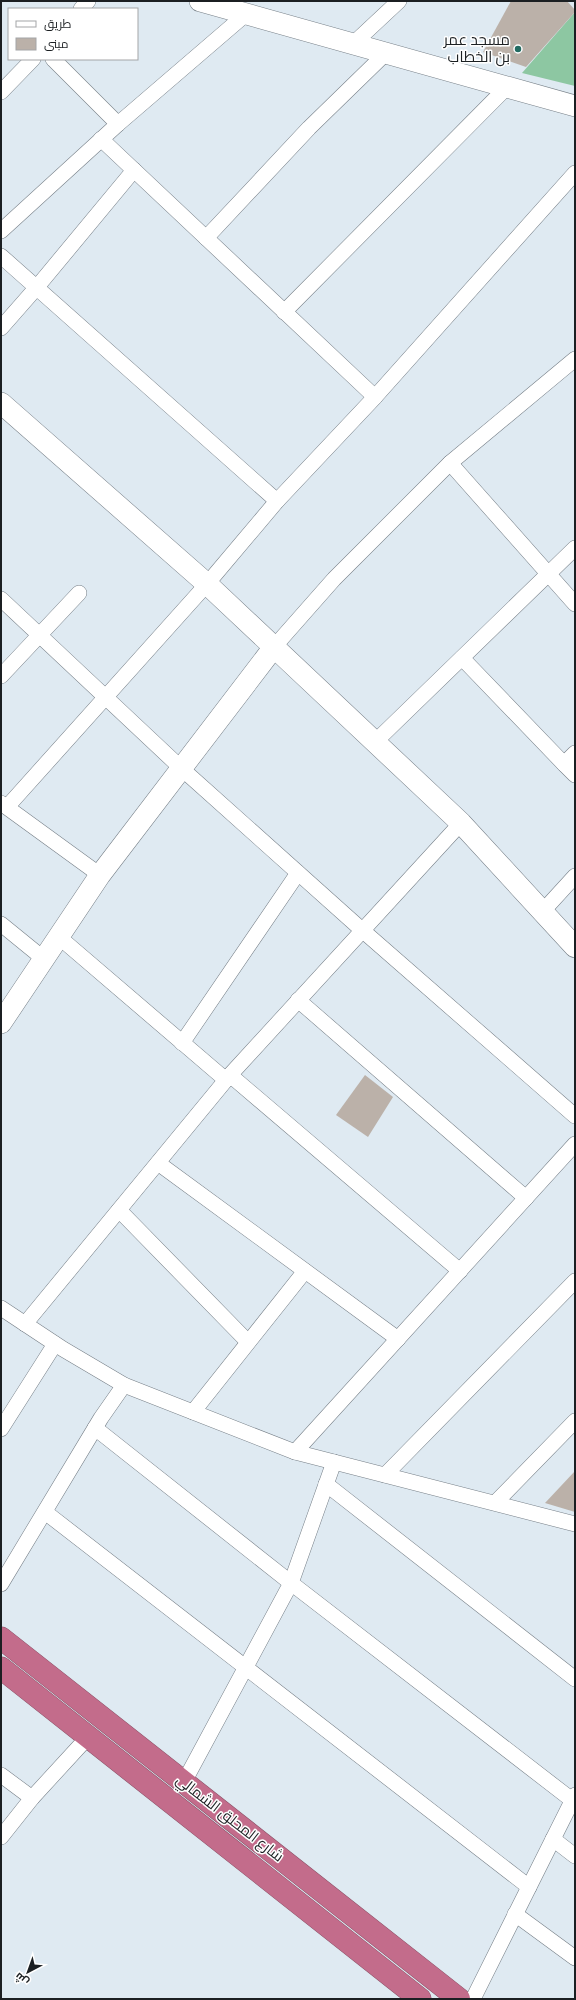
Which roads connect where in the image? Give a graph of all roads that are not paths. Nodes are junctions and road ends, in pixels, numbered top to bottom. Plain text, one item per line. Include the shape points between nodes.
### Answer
1 (399, 1) edge
2 (205, 2) edge
3 (246, 14) junction
4 (354, 44) junction
5 (386, 53) junction
6 (32, 60) edge
7 (54, 60) edge
8 (507, 87) junction
9 (1, 92) edge
10 (575, 106) edge
11 (118, 124) junction
12 (101, 139) junction
13 (134, 170) junction
14 (575, 173) edge
15 (1, 231) edge
16 (206, 238) junction
17 (1, 256) edge
18 (37, 287) junction
19 (284, 312) junction
20 (1, 328) edge
21 (575, 359) edge
22 (375, 397) junction
23 (1, 403) edge
24 (450, 464) junction
25 (276, 502) junction
26 (575, 548) edge
27 (549, 575) junction
28 (206, 584) junction
29 (79, 592) dead end
30 (1, 599) edge
31 (575, 604) edge
32 (40, 636) junction
33 (274, 647) junction
34 (462, 658) junction
35 (1, 676) edge
36 (106, 697) junction
37 (375, 742) junction
38 (575, 753) edge
39 (564, 764) junction
40 (182, 768) junction
41 (575, 775) edge
42 (4, 805) edge
43 (461, 823) junction
44 (298, 873) junction
45 (100, 875) junction
46 (575, 876) edge
47 (543, 911) junction
48 (1, 924) edge
49 (362, 930) junction
50 (59, 937) junction
51 (575, 947) edge
52 (44, 959) junction
53 (298, 1000) junction
54 (1, 1023) edge
55 (182, 1043) junction
56 (228, 1077) junction
57 (575, 1116) edge
58 (575, 1144) edge
59 (158, 1163) junction
60 (526, 1198) junction
61 (119, 1210) junction
62 (305, 1271) junction
63 (460, 1271) junction
64 (575, 1281) edge
65 (1, 1309) edge
66 (25, 1324) junction
67 (398, 1339) junction
68 (248, 1342) junction
69 (55, 1344) junction
70 (124, 1385) junction
71 (193, 1412) junction
72 (575, 1421) edge
73 (95, 1428) junction
74 (1, 1429) edge
75 (296, 1452) junction
76 (334, 1462) junction
77 (385, 1475) junction
78 (326, 1484) junction
79 (495, 1503) junction
80 (45, 1512) junction
81 (575, 1524) edge
82 (291, 1583) junction
83 (1, 1584) edge
84 (1, 1638) edge
85 (246, 1667) junction
86 (1, 1668) edge
87 (575, 1679) edge
88 (88, 1737) junction
89 (1, 1775) edge
90 (184, 1782) junction
91 (32, 1798) junction
92 (574, 1798) edge
93 (1, 1837) edge
94 (553, 1839) junction
95 (575, 1856) edge
96 (529, 1887) junction
97 (515, 1914) junction
98 (575, 1958) edge
99 (420, 1999) edge
100 (459, 1999) edge
101 (473, 1999) edge

1 - 4 street
2 - 3 street
3 - 4 street
3 - 11 street
4 - 5 street
5 - 8 street
5 - 16 street via 309,128
6 - 9 street
7 - 11 street
8 - 10 street
8 - 19 street
11 - 12 street
12 - 13 street
12 - 15 street
13 - 16 street
13 - 18 street
14 - 22 street
16 - 19 street
17 - 18 street
18 - 20 street
18 - 25 street
19 - 22 street
21 - 24 street
22 - 25 street
23 - 28 street
24 - 27 street
24 - 33 street via 334,579
25 - 28 street
26 - 27 street
27 - 31 street
27 - 34 street
28 - 33 street
28 - 36 street
29 - 32 street
30 - 32 street
32 - 35 street
32 - 36 street
33 - 37 street
33 - 40 street
34 - 37 street
34 - 39 street
36 - 40 street
36 - 42 street
37 - 43 street
38 - 39 street
39 - 41 street
40 - 44 street
40 - 45 street
42 - 45 street
43 - 47 street
43 - 49 street
44 - 49 street
44 - 55 street
45 - 50 street
46 - 47 street
47 - 51 street
48 - 52 street
49 - 53 street
49 - 57 street
50 - 52 street
50 - 55 street
52 - 54 street
53 - 56 street
53 - 60 street
55 - 56 street
56 - 59 street
56 - 63 street
58 - 60 street
59 - 61 street
59 - 62 street
60 - 63 street
61 - 66 street
61 - 68 street
62 - 67 street
62 - 68 street
63 - 67 street
64 - 77 street
65 - 66 street
66 - 69 street
67 - 75 street
68 - 71 street
69 - 70 street
69 - 74 street
70 - 71 street
70 - 73 street
71 - 75 street
72 - 79 street
73 - 80 street
73 - 82 street
75 - 76 street
76 - 77 street
76 - 78 street
77 - 79 street
78 - 82 street
78 - 87 street
79 - 81 street
80 - 83 street
80 - 85 street
82 - 85 street
82 - 92 street
84 - 90 highway, شارع المحلق الشمالي
85 - 90 street
85 - 96 street
86 - 88 highway, شارع المحلق الشمالي
88 - 91 street
88 - 99 highway, شارع المحلق الشمالي
89 - 91 street
90 - 100 highway, شارع المحلق الشمالي
91 - 93 street
92 - 94 street
94 - 95 street
94 - 96 street
96 - 97 street
97 - 98 street
97 - 101 street

